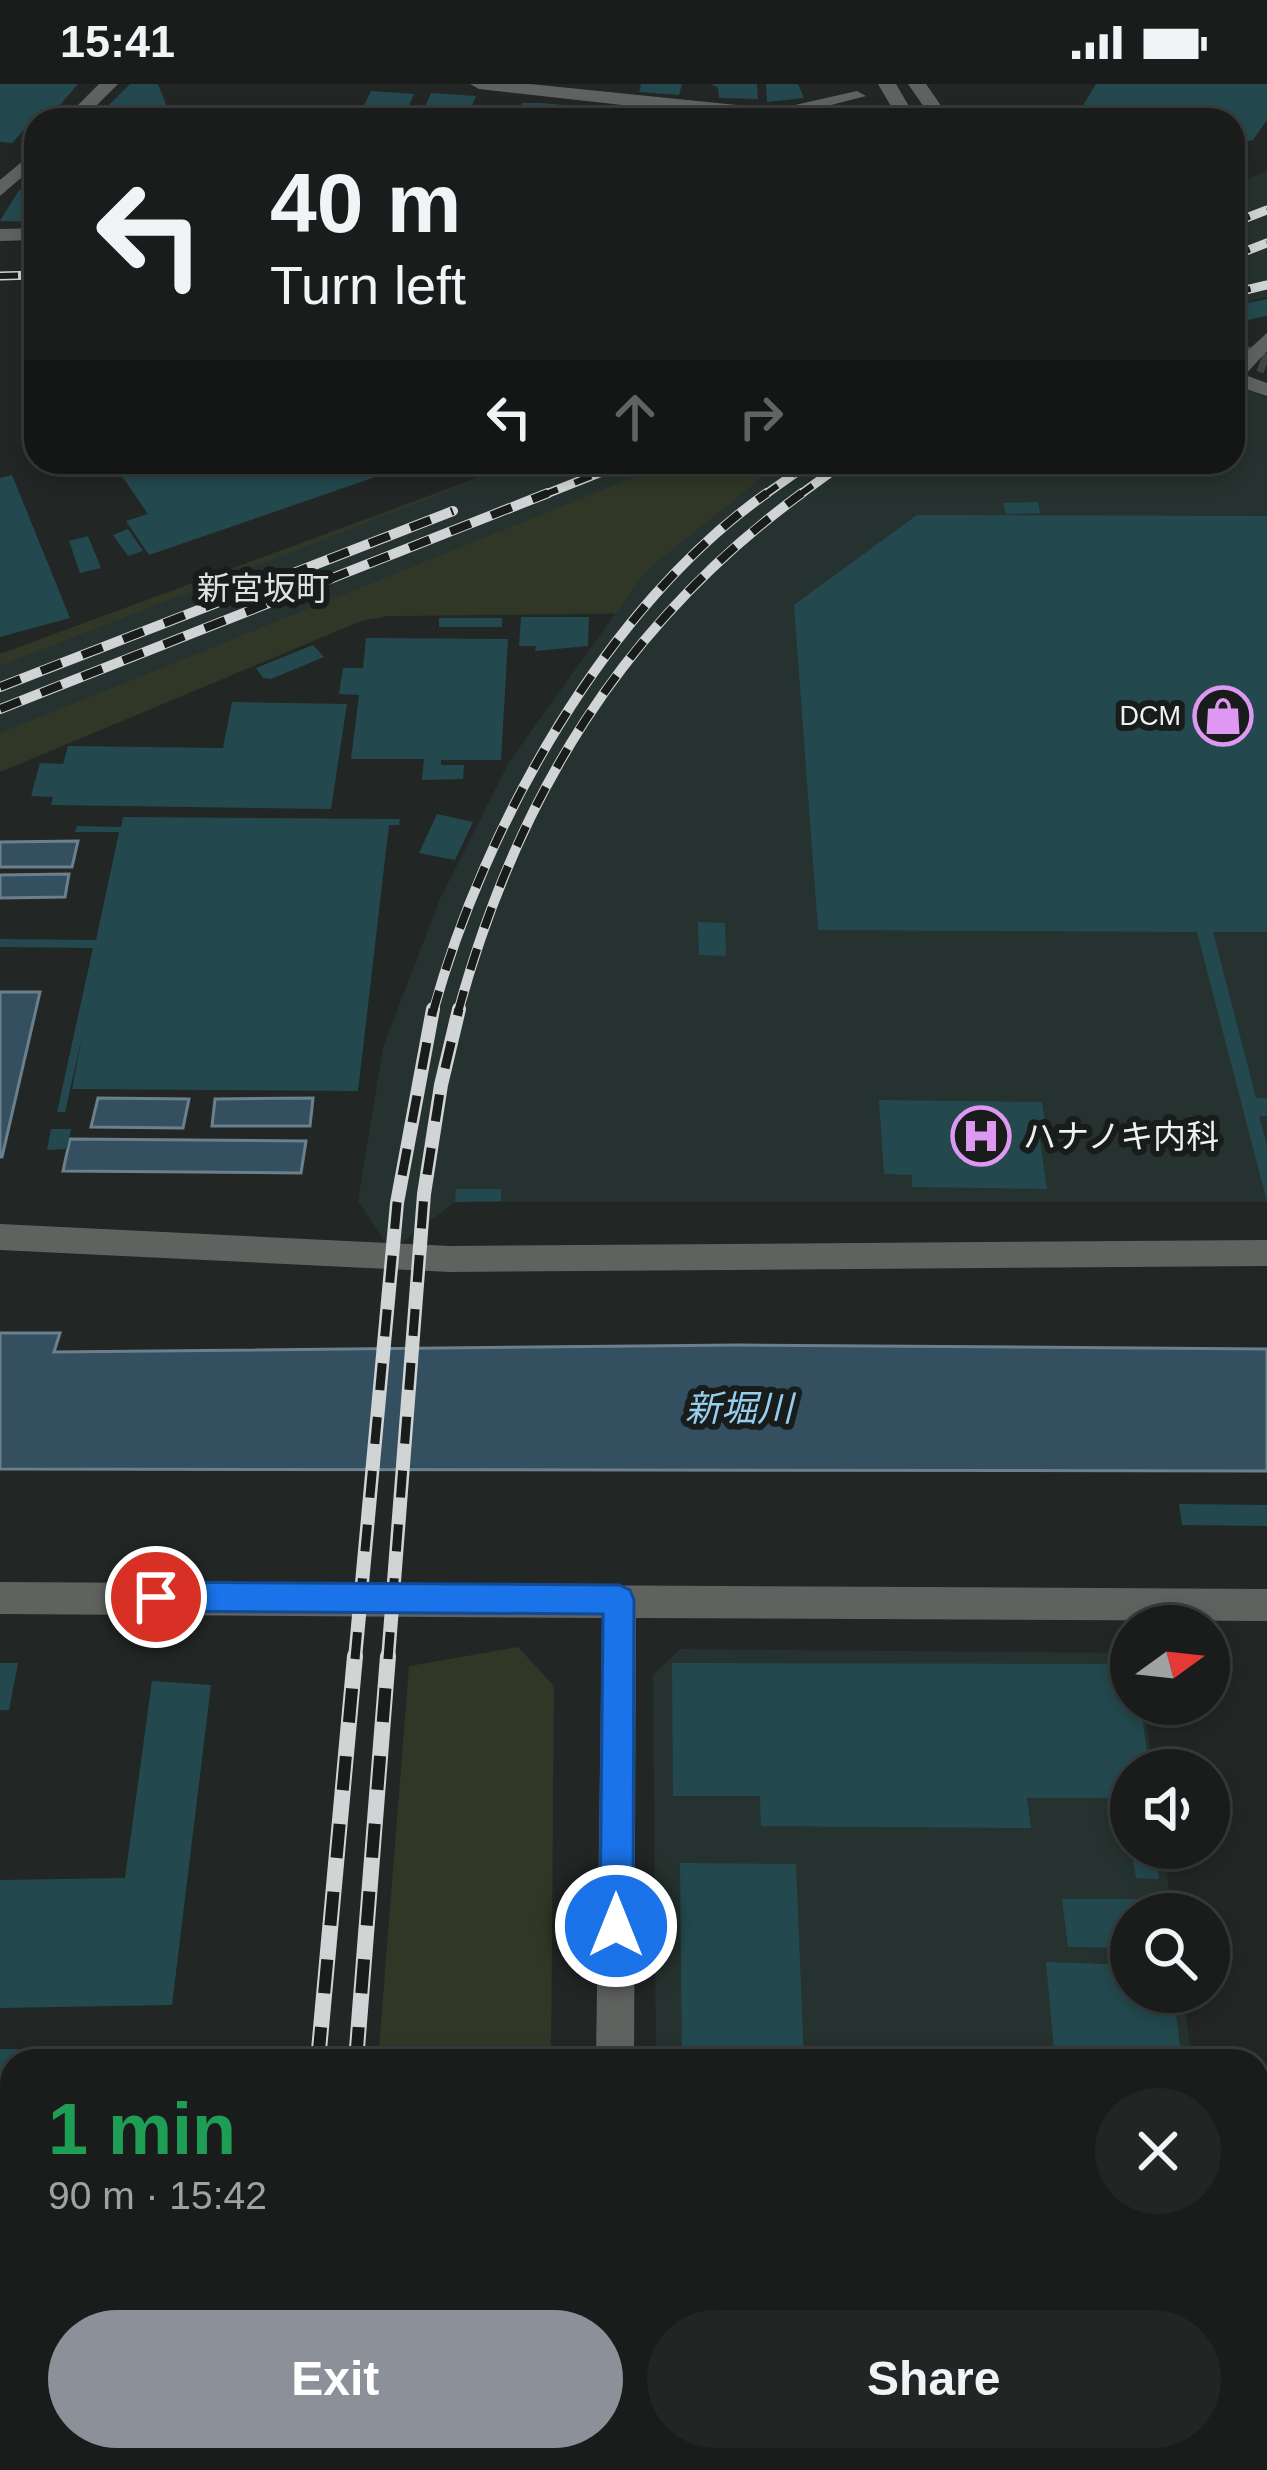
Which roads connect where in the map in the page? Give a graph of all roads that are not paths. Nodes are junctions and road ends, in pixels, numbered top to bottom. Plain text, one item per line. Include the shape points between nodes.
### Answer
1 (109, 84) edge
2 (479, 84) edge
3 (859, 96) edge
4 (84, 108) edge
5 (717, 108) edge
6 (804, 108) edge
7 (24, 167) edge
8 (0, 190) edge
9 (1267, 339) edge
10 (1245, 364) edge
11 (0, 1237) edge
12 (1267, 1253) edge
13 (0, 1598) edge
14 (619, 1600) junction
15 (1267, 1605) edge
16 (616, 2049) edge

1 - 4 street
2 - 5 street
3 - 6 street
7 - 8 street
9 - 10 street
11 - 12 street via 450,1258
13 - 14 street
14 - 15 street
14 - 16 street

